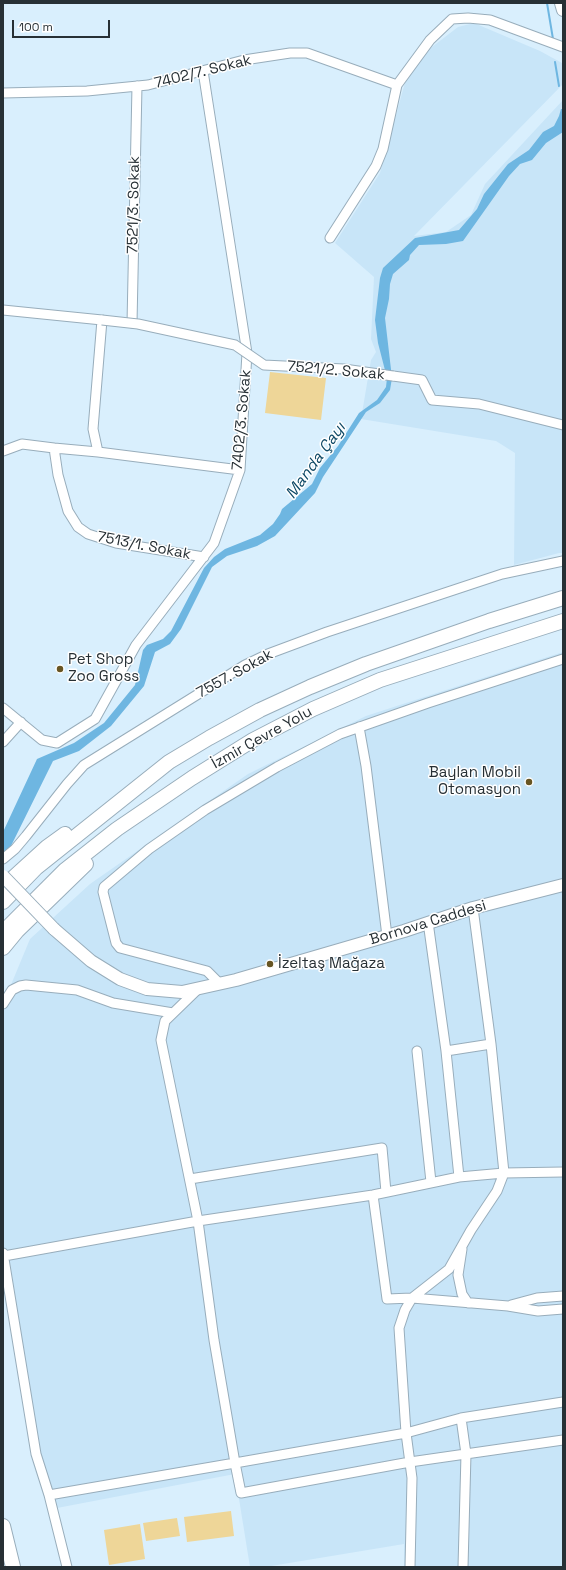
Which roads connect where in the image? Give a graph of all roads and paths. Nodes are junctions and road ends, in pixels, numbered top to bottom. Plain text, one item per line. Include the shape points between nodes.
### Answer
1 (562, 3) edge
2 (563, 10) edge
3 (563, 46) edge
4 (203, 71) junction
5 (397, 85) junction
6 (137, 86) junction
7 (3, 93) edge
8 (330, 238) dead end
9 (3, 310) edge
10 (102, 320) junction
11 (132, 323) junction
12 (247, 353) junction
13 (563, 425) edge
14 (54, 448) junction
15 (3, 451) edge
16 (98, 452) junction
17 (240, 470) junction
18 (204, 557) junction
19 (563, 561) edge
20 (563, 598) edge
21 (563, 621) edge
22 (563, 660) edge
23 (3, 708) edge
24 (21, 722) junction
25 (359, 727) junction
26 (3, 742) edge
27 (169, 762) junction
28 (192, 778) junction
29 (3, 859) edge
30 (3, 876) edge
31 (563, 885) edge
32 (3, 887) edge
33 (3, 902) edge
34 (473, 908) junction
35 (428, 922) junction
36 (3, 932) edge
37 (387, 936) junction
38 (3, 948) edge
39 (220, 984) junction
40 (198, 989) junction
41 (3, 1004) edge
42 (173, 1013) junction
43 (491, 1044) junction
44 (417, 1051) dead end
45 (446, 1051) junction
46 (563, 1172) edge
47 (504, 1173) junction
48 (459, 1177) junction
49 (190, 1179) junction
50 (431, 1182) junction
51 (386, 1192) junction
52 (373, 1195) junction
53 (198, 1221) junction
54 (464, 1242) junction
55 (4, 1255) edge
56 (563, 1296) edge
57 (412, 1298) junction
58 (468, 1303) junction
59 (508, 1306) junction
60 (563, 1309) edge
61 (563, 1402) edge
62 (461, 1418) junction
63 (406, 1433) junction
64 (563, 1440) edge
65 (466, 1454) junction
66 (410, 1462) junction
67 (235, 1463) junction
68 (49, 1495) junction
69 (3, 1526) edge
70 (13, 1567) edge
71 (67, 1567) edge
72 (410, 1567) edge
73 (463, 1567) edge

1 - 2 main road
3 - 5 street via 490,20 452,19 430,40
4 - 5 street, 7402/7. Sokak via 244,60 300,52
4 - 6 street, 7402/7. Sokak
4 - 12 street, 7402/3. Sokak
5 - 8 street via 383,149 376,166
6 - 7 street, 7402/7. Sokak via 86,91
6 - 11 street, 7521/3. Sokak
9 - 10 street, 7521/2. Sokak
10 - 11 street, 7521/2. Sokak, bridge
10 - 16 street via 93,429
11 - 12 street, 7521/2. Sokak, bridge via 235,344
12 - 13 street, 7521/2. Sokak, bridge via 264,365 344,369 422,380 432,400 479,404
12 - 17 street, 7402/3. Sokak
14 - 15 street via 22,444
14 - 16 street
14 - 18 street, 7513/1. Sokak via 68,511 83,531 116,543
16 - 17 street
17 - 18 street, 7402/3. Sokak via 214,543
18 - 24 street, 7402/3. Sokak via 136,645 95,719 57,743 42,740
19 - 29 street, 7557. Sokak via 502,574 327,632 245,665 84,765 19,845
20 - 27 highway, İzmir Çevre Yolu via 366,664 310,687 241,720
21 - 28 highway, İzmir Çevre Yolu via 380,680 346,694 253,740
22 - 25 street
23 - 24 street
24 - 26 street
25 - 37 street
25 - 39 street via 340,734 277,767 205,810 149,849 104,887 103,892 116,943 120,948 207,971
27 - 32 highway via 47,847
27 - 33 highway, İzmir Çevre Yolu via 36,868
28 - 36 highway, İzmir Çevre Yolu via 117,828 65,870
28 - 38 highway via 84,866
30 - 40 main road, Bornova Caddesi, bridge via 54,929 91,961 120,979 147,989 182,992
31 - 34 main road, Bornova Caddesi
34 - 35 main road, Bornova Caddesi
34 - 43 street
35 - 37 main road, Bornova Caddesi
35 - 45 street
37 - 39 main road, Bornova Caddesi
39 - 40 main road, Bornova Caddesi
40 - 42 street
41 - 42 street via 12,990 26,986 77,990 113,1003
42 - 49 street via 165,1021 161,1040
43 - 45 street
43 - 47 street
44 - 50 street
45 - 48 street
46 - 47 street
47 - 48 street
47 - 54 street via 497,1191
48 - 50 street
49 - 51 street via 382,1148
49 - 53 street
50 - 51 street
51 - 52 street
52 - 53 street
52 - 57 street via 387,1298
53 - 55 street
53 - 67 street via 214,1340
54 - 57 street via 449,1269
54 - 58 street via 458,1274 462,1294
55 - 68 street via 36,1454
56 - 59 street via 538,1298
57 - 58 street
57 - 63 street via 399,1328
58 - 59 street
59 - 60 street via 538,1311
61 - 62 street
62 - 63 street
62 - 65 street
63 - 66 street
63 - 67 street
64 - 65 street
65 - 66 street
65 - 73 street
66 - 67 street via 241,1493
66 - 72 street
67 - 68 street
68 - 71 street
69 - 70 highway

